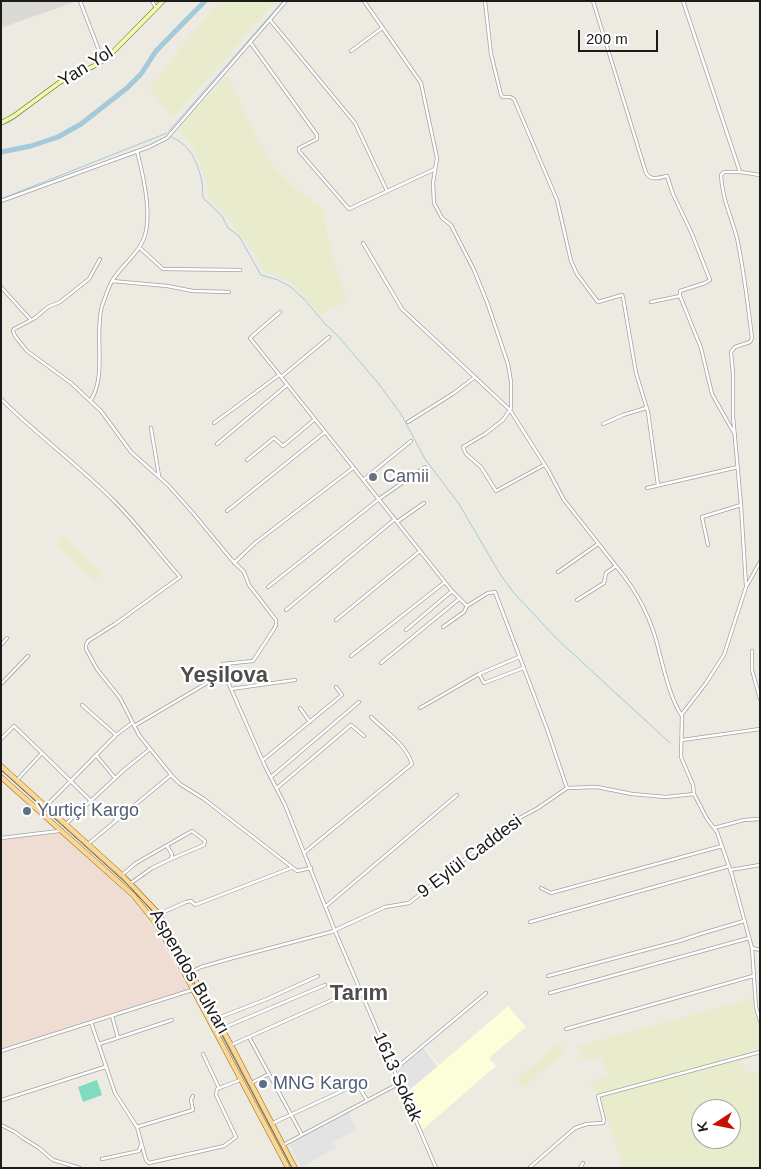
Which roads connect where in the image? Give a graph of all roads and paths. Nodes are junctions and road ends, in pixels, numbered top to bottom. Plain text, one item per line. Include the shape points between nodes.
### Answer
1 (80, 1) edge
2 (152, 1) edge
3 (162, 1) edge
4 (286, 1) edge
5 (364, 1) edge
6 (485, 1) edge
7 (593, 1) edge
8 (682, 1) edge
9 (156, 8) junction
10 (269, 20) junction
11 (382, 28) junction
12 (250, 42) junction
13 (351, 50) dead end
14 (103, 61) junction
15 (1, 123) edge
16 (137, 151) junction
17 (435, 168) junction
18 (740, 172) junction
19 (760, 175) edge
20 (387, 191) junction
21 (1, 201) edge
22 (363, 243) dead end
23 (140, 248) junction
24 (100, 259) dead end
25 (240, 270) dead end
26 (112, 281) junction
27 (1, 288) edge
28 (229, 292) dead end
29 (680, 296) junction
30 (651, 302) dead end
31 (280, 312) dead end
32 (31, 320) junction
33 (329, 337) dead end
34 (280, 376) junction
35 (475, 377) junction
36 (287, 385) junction
37 (1, 399) edge
38 (91, 400) junction
39 (646, 408) junction
40 (510, 410) junction
41 (315, 419) junction
42 (408, 422) dead end
43 (214, 423) dead end
44 (603, 424) dead end
45 (152, 428) dead end
46 (325, 432) junction
47 (735, 435) junction
48 (411, 441) dead end
49 (217, 444) dead end
50 (247, 460) dead end
51 (544, 465) junction
52 (425, 467) dead end
53 (738, 467) junction
54 (353, 468) junction
55 (160, 478) junction
56 (363, 480) junction
57 (658, 485) junction
58 (647, 488) dead end
59 (379, 499) junction
60 (424, 502) dead end
61 (741, 505) junction
62 (227, 511) dead end
63 (396, 520) junction
64 (598, 544) junction
65 (708, 545) dead end
66 (420, 551) junction
67 (760, 562) edge
68 (234, 563) junction
69 (616, 566) junction
70 (558, 572) dead end
71 (445, 582) junction
72 (268, 587) dead end
73 (746, 587) junction
74 (452, 591) junction
75 (459, 600) junction
76 (577, 600) dead end
77 (467, 606) junction
78 (286, 610) dead end
79 (336, 620) dead end
80 (443, 628) dead end
81 (406, 630) dead end
82 (7, 638) dead end
83 (1, 644) edge
84 (752, 651) dead end
85 (28, 656) dead end
86 (351, 656) dead end
87 (519, 657) junction
88 (381, 663) dead end
89 (523, 668) junction
90 (224, 673) junction
91 (479, 674) junction
92 (295, 680) dead end
93 (1, 684) edge
94 (336, 687) dead end
95 (231, 689) junction
96 (760, 699) edge
97 (359, 702) dead end
98 (82, 705) dead end
99 (300, 708) dead end
100 (420, 708) dead end
101 (682, 716) junction
102 (371, 717) dead end
103 (310, 722) junction
104 (133, 725) junction
105 (760, 729) edge
106 (116, 735) junction
107 (364, 736) dead end
108 (1, 739) edge
109 (681, 740) junction
110 (150, 749) junction
111 (42, 753) junction
112 (96, 755) junction
113 (263, 760) junction
114 (1, 766) edge
115 (171, 775) junction
116 (1, 776) edge
117 (271, 777) junction
118 (115, 778) junction
119 (17, 780) junction
120 (70, 781) junction
121 (277, 788) junction
122 (567, 788) junction
123 (457, 794) dead end
124 (694, 794) junction
125 (91, 801) junction
126 (46, 806) junction
127 (105, 808) dead end
128 (760, 819) edge
129 (117, 820) junction
130 (66, 824) junction
131 (714, 828) junction
132 (61, 831) junction
133 (1, 838) edge
134 (88, 844) junction
135 (167, 846) junction
136 (722, 846) junction
137 (304, 852) junction
138 (172, 859) junction
139 (760, 866) edge
140 (291, 868) junction
141 (310, 868) junction
142 (729, 868) junction
143 (122, 875) junction
144 (131, 884) junction
145 (540, 888) dead end
146 (326, 906) junction
147 (159, 914) junction
148 (744, 921) junction
149 (530, 922) dead end
150 (335, 931) junction
151 (749, 938) junction
152 (752, 948) junction
153 (760, 950) edge
154 (191, 972) junction
155 (318, 976) dead end
156 (548, 976) dead end
157 (754, 976) junction
158 (325, 985) dead end
159 (359, 988) junction
160 (192, 990) junction
161 (486, 993) dead end
162 (550, 993) dead end
163 (112, 1016) junction
164 (216, 1019) junction
165 (172, 1020) dead end
166 (760, 1021) edge
167 (91, 1022) junction
168 (221, 1029) junction
169 (566, 1029) dead end
170 (249, 1037) junction
171 (118, 1038) junction
172 (99, 1044) junction
173 (231, 1045) junction
174 (1, 1051) edge
175 (760, 1052) edge
176 (203, 1054) dead end
177 (106, 1067) junction
178 (394, 1070) junction
179 (269, 1074) junction
180 (240, 1080) junction
181 (251, 1083) junction
182 (400, 1083) junction
183 (220, 1088) junction
184 (193, 1096) dead end
185 (2, 1100) edge
186 (367, 1100) junction
187 (291, 1114) junction
188 (271, 1123) junction
189 (1, 1125) edge
190 (137, 1127) junction
191 (302, 1135) junction
192 (142, 1144) junction
193 (283, 1145) junction
194 (102, 1160) dead end
195 (583, 1163) dead end
196 (80, 1168) edge
197 (288, 1168) edge
198 (295, 1168) edge
199 (436, 1168) edge
200 (528, 1168) edge
201 (580, 1168) edge

1 - 14 street
2 - 9 street
3 - 9 street, Yan Yol
4 - 10 street
5 - 11 street
6 - 39 street via 491,54 502,95 514,99 540,156 557,200 576,274 598,302 623,297 636,373
7 - 29 street via 646,173 653,179 667,176 710,280 680,292
8 - 18 street
9 - 14 street, Yan Yol
10 - 12 street
10 - 20 street via 355,123
11 - 13 street
11 - 17 street via 421,82 435,142
12 - 16 street via 170,134 161,142
12 - 20 street via 317,135 300,150 349,209
14 - 15 street, Yan Yol via 60,82
16 - 21 street
16 - 23 street via 148,211 146,233
17 - 20 street
17 - 40 street via 434,203 442,218 451,225 474,270 508,364 512,398
18 - 19 street
18 - 47 street via 721,175 724,203 736,237 752,338 731,352
22 - 35 street via 402,309
23 - 25 street via 163,269
23 - 26 street
24 - 32 street via 89,279
26 - 28 street
26 - 38 street via 100,315 98,371
27 - 32 street
29 - 30 street
29 - 47 street via 701,348 712,394
31 - 34 street via 250,338
32 - 38 street via 14,329 19,341 32,355
33 - 34 street
34 - 36 street
34 - 43 street
35 - 40 street
35 - 42 street
36 - 41 street
36 - 49 street
37 - 104 street via 115,502 180,577 86,645
38 - 55 street via 131,452
39 - 44 street
39 - 57 street
40 - 51 street
40 - 51 street via 497,425 463,447 464,451 481,467 496,491
41 - 46 street
41 - 50 street via 283,446 274,438
45 - 55 street
46 - 54 street
46 - 62 street
47 - 53 street
48 - 56 street
51 - 64 street via 564,500
52 - 59 street
53 - 57 street
53 - 61 street
54 - 56 street
54 - 68 street via 255,543
55 - 68 street
56 - 59 street
57 - 58 street
59 - 63 street
59 - 72 street
60 - 63 street
61 - 65 street via 702,517
61 - 73 street
63 - 66 street
63 - 78 street
64 - 69 street
64 - 70 street
66 - 71 street
66 - 79 street
67 - 73 street
68 - 90 street via 276,622 253,661 223,664
69 - 76 street via 606,574 604,583
69 - 101 street via 646,612
71 - 74 street
71 - 86 street
73 - 101 street via 724,655
74 - 75 street
74 - 81 street
75 - 77 street
75 - 88 street
77 - 80 street
77 - 87 street via 495,592
82 - 83 street
84 - 96 street via 752,670
85 - 93 street
87 - 89 street
87 - 91 street
89 - 91 street via 484,683
89 - 122 street
90 - 95 street, 1613 Sokak
90 - 104 street
91 - 100 street
92 - 95 street
94 - 103 street via 342,695
95 - 113 street, 1613 Sokak
97 - 117 street
98 - 106 street
99 - 103 street
101 - 109 street
102 - 137 street via 394,737 412,764
103 - 113 street
104 - 106 street
104 - 110 street
105 - 109 street
106 - 112 street
107 - 121 street via 351,725
108 - 111 street via 14,726
109 - 124 street via 681,757
110 - 115 street
110 - 118 street
111 - 119 street
111 - 120 street
112 - 118 street
112 - 120 street
113 - 117 street, 1613 Sokak
114 - 119 main road, Aspendos Bulvarı
115 - 129 street
115 - 140 street
116 - 132 main road, Aspendos Bulvarı
117 - 121 street, 1613 Sokak
118 - 125 street
119 - 126 main road, Aspendos Bulvarı
120 - 125 street
120 - 126 street
121 - 137 street, 1613 Sokak
122 - 124 street via 597,787 666,797
122 - 150 street, 9 Eylül Caddesi via 507,826 409,903 385,907
123 - 146 street
124 - 131 street
125 - 130 street
126 - 130 main road, Aspendos Bulvarı
127 - 129 street
128 - 131 street
129 - 134 street
130 - 134 main road, Aspendos Bulvarı
131 - 136 street
132 - 133 street
132 - 160 main road, Aspendos Bulvarı via 143,907 164,936
134 - 143 main road, Aspendos Bulvarı
135 - 138 street
135 - 138 street via 192,831 205,841 204,845
135 - 143 street via 136,863
136 - 142 street
136 - 145 street via 550,893
137 - 141 street, 1613 Sokak
138 - 144 street via 152,868
139 - 142 street
140 - 141 street via 297,871
140 - 147 street via 195,905 191,901 186,902
141 - 146 street, 1613 Sokak
142 - 148 street
142 - 149 street
143 - 144 main road, Aspendos Bulvarı
144 - 147 main road, Aspendos Bulvarı
146 - 150 street, 1613 Sokak
147 - 154 main road, Aspendos Bulvarı
148 - 151 street
148 - 156 street via 679,942
150 - 154 street, 9 Eylül Caddesi
150 - 159 street, 1613 Sokak
151 - 152 street
151 - 162 street
152 - 153 street
152 - 157 street
154 - 164 main road, Aspendos Bulvarı
155 - 164 street
157 - 166 street
157 - 169 street
158 - 168 street
159 - 170 street
159 - 178 street, 1613 Sokak
160 - 163 street
160 - 180 main road, Aspendos Bulvarı
161 - 178 street
163 - 167 street
163 - 171 street
164 - 168 main road, Aspendos Bulvarı
165 - 171 street
167 - 172 street
167 - 174 street
168 - 173 main road, Aspendos Bulvarı
170 - 173 street
170 - 179 street
171 - 172 street
172 - 177 street
173 - 181 main road, Aspendos Bulvarı
175 - 200 street via 598,1096 603,1122 575,1128
176 - 183 street
177 - 185 street
177 - 190 street via 116,1093
178 - 182 street, 1613 Sokak
179 - 181 street
179 - 187 street
180 - 183 street
180 - 197 main road, Aspendos Bulvarı
181 - 188 main road, Aspendos Bulvarı
182 - 186 street
182 - 199 street, 1613 Sokak
183 - 192 street via 216,1095 236,1137 224,1146 149,1163
184 - 190 street via 193,1110
186 - 187 street via 357,1084
186 - 191 street
187 - 188 street
187 - 191 street
188 - 193 main road, Aspendos Bulvarı
189 - 196 street via 53,1160
190 - 192 street
191 - 193 street
192 - 194 street via 138,1150
193 - 198 main road, Aspendos Bulvarı
195 - 201 street

